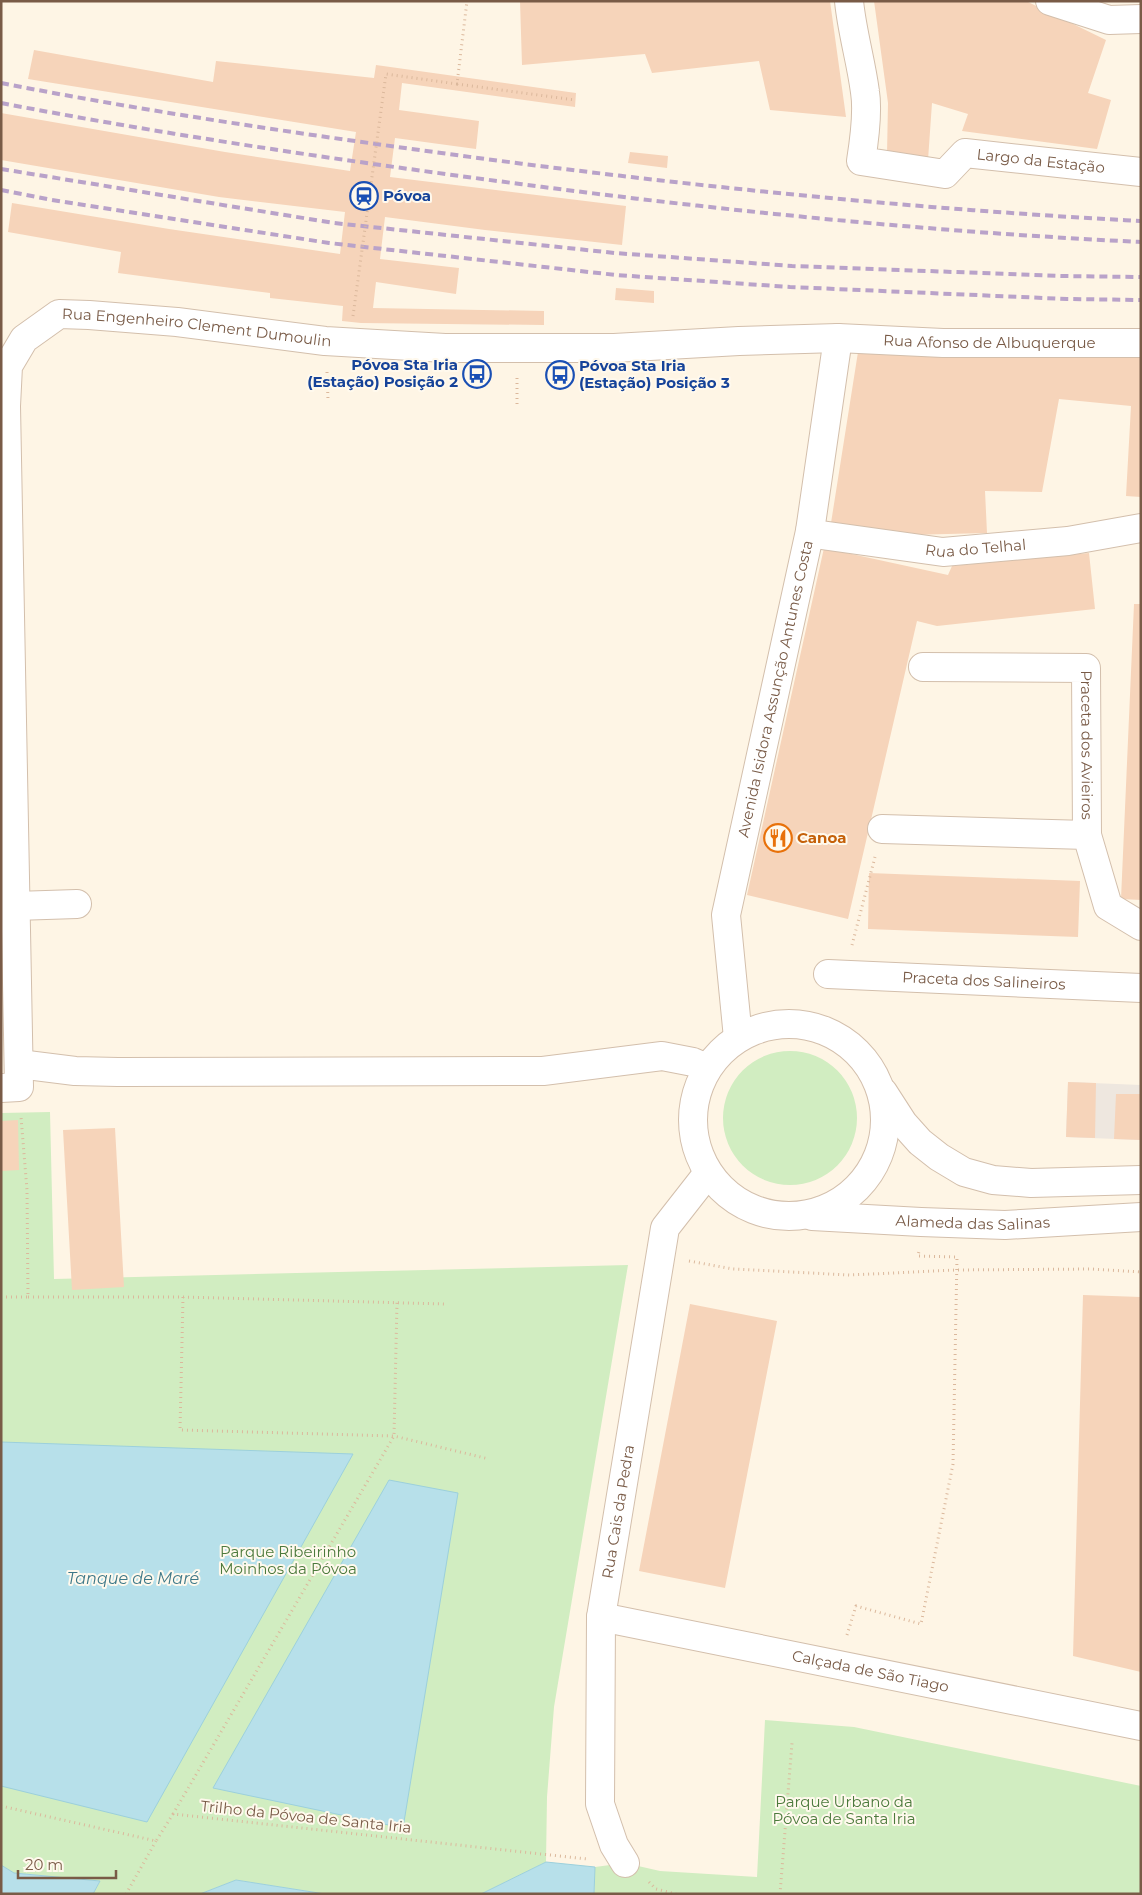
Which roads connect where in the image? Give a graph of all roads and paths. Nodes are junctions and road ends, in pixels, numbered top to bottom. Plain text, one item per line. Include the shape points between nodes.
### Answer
1 (467, 1) edge
2 (849, 1) edge
3 (1050, 1) edge
4 (1141, 19) edge
5 (457, 84) junction
6 (575, 100) dead end
7 (1141, 172) edge
8 (352, 316) dead end
9 (838, 338) junction
10 (1141, 342) edge
11 (1141, 528) edge
12 (810, 531) junction
13 (923, 667) dead end
14 (882, 829) joint
15 (1087, 835) junction
16 (77, 904) dead end
17 (16, 906) junction
18 (1141, 926) edge
19 (836, 974) joint
20 (1141, 988) edge
21 (738, 1038) junction
22 (708, 1068) junction
23 (13, 1080) edge
24 (878, 1086) junction
25 (708, 1173) junction
26 (1141, 1180) edge
27 (805, 1215) junction
28 (1141, 1217) edge
29 (921, 1222) junction
30 (662, 1254) junction
31 (956, 1270) junction
32 (1141, 1272) edge
33 (28, 1297) junction
34 (183, 1297) junction
35 (1, 1298) edge
36 (397, 1302) junction
37 (445, 1304) dead end
38 (394, 1436) junction
39 (490, 1459) dead end
40 (601, 1617) junction
41 (838, 1665) junction
42 (1141, 1726) edge
43 (792, 1743) dead end
44 (1, 1806) edge
45 (173, 1814) junction
46 (156, 1841) junction
47 (625, 1863) joint
48 (126, 1894) edge
49 (780, 1894) edge

1 - 5 path, bridge
2 - 7 street, Largo da Estação via 866,94 861,161 945,174 965,153
3 - 4 street via 1109,20
5 - 6 path
5 - 8 path, bridge via 386,74
9 - 10 street, Rua Afonso de Albuquerque via 943,343
9 - 12 street, Avenida Isidora Assunção Antunes Costa
9 - 17 street, Rua Engenheiro Clement Dumoulin via 614,348 445,348 325,341 177,322 59,314 24,339 8,366 6,406
11 - 12 street, Rua do Telhal via 1068,540 943,552
12 - 21 street, Avenida Isidora Assunção Antunes Costa via 726,915
13 - 15 street, Praceta dos Avieiros via 1086,668
14 - 15 street, Praceta dos Avieiros
14 - 19 path
15 - 18 street, Praceta dos Avieiros via 1108,906
16 - 17 street
17 - 23 street, Rua Engenheiro Clement Dumoulin
19 - 20 street, Praceta dos Salineiros
21 - 22 street
21 - 24 street via 779,1024 822,1030 856,1052
22 - 23 street via 662,1056 543,1071 75,1071
22 - 25 street via 698,1088 693,1109 698,1153
23 - 33 path via 27,1190
24 - 26 street via 920,1142 964,1172 993,1180 1031,1183
24 - 27 street via 884,1105 885,1126 882,1146 874,1165 846,1198 826,1209
25 - 27 street via 741,1204 783,1217
25 - 30 street, Rua Cais da Pedra via 665,1228
27 - 29 street, Alameda das Salinas
28 - 29 street, Alameda das Salinas via 1006,1224
29 - 31 path via 918,1256 957,1257
30 - 31 path via 733,1269 850,1275
30 - 40 street, Rua Cais da Pedra
31 - 32 path
31 - 41 path via 953,1464 921,1624 856,1606
33 - 34 path
33 - 35 path
34 - 36 path
34 - 38 path via 180,1430
36 - 37 path
36 - 38 path
38 - 39 path
38 - 45 path
40 - 41 street, Calçada de São Tiago
40 - 47 street, Rua Cais da Pedra via 600,1804 614,1845
41 - 42 street, Calçada de São Tiago
43 - 49 path
44 - 46 path
45 - 46 path
45 - 47 path, Trilho da Póvoa de Santa Iria
46 - 48 path

